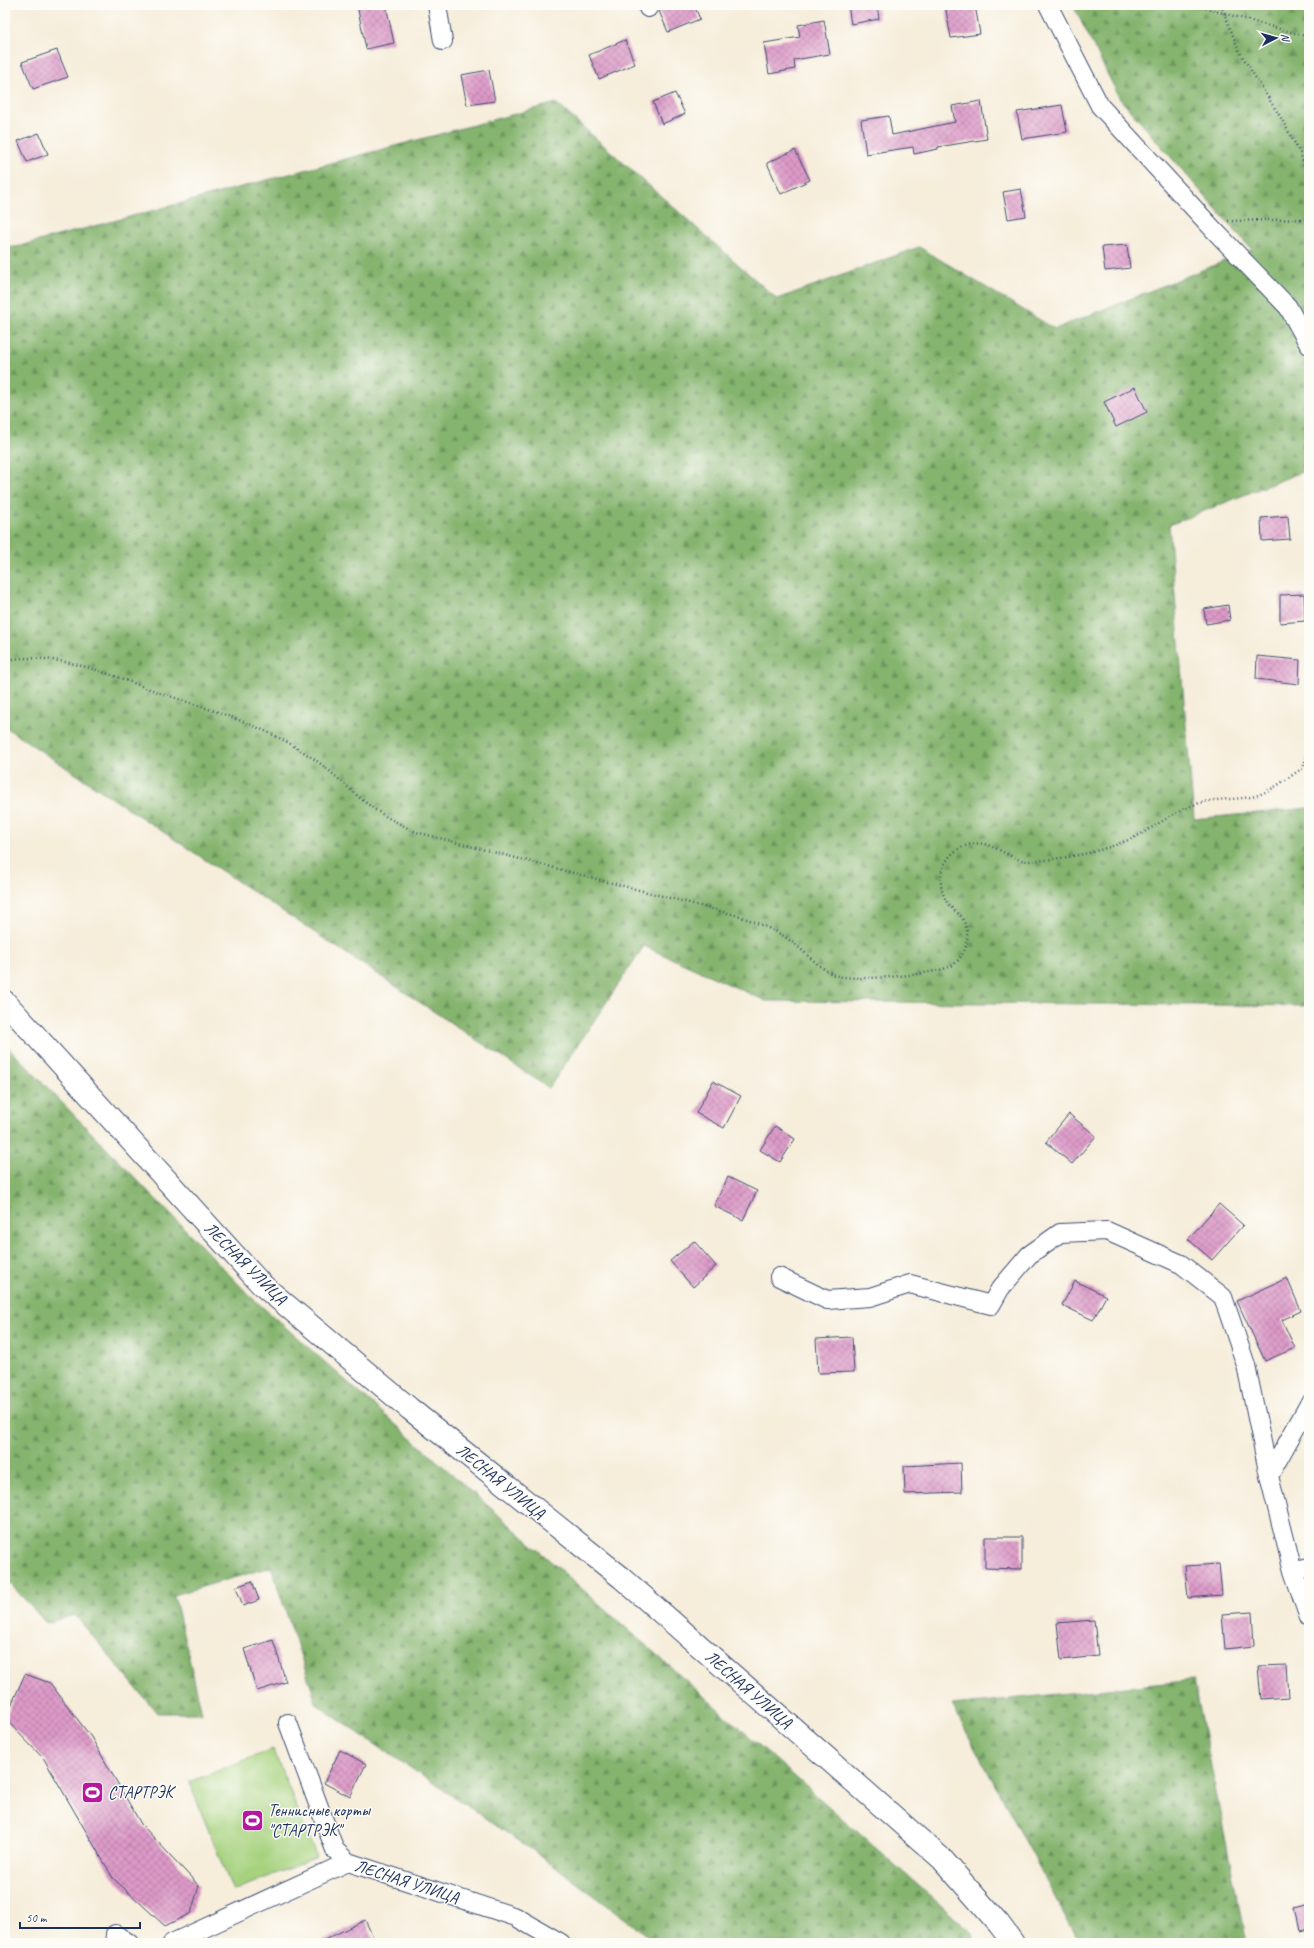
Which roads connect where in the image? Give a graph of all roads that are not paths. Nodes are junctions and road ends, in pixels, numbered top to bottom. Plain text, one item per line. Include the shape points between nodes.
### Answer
1 (437, 5) edge
2 (1048, 5) edge
3 (443, 41) dead end
4 (1309, 345) edge
5 (5, 1002) edge
6 (779, 1277) dead end
7 (1309, 1404) edge
8 (1269, 1476) junction
9 (1301, 1569) edge
10 (1309, 1617) edge
11 (288, 1723) dead end
12 (348, 1862) junction
13 (172, 1943) edge
14 (561, 1943) edge
15 (1013, 1943) edge

1 - 3 street
2 - 4 street via 1100,106 1288,306
5 - 15 main road, ЛЕСНАЯ УЛИЦА via 261,1284 410,1410 622,1578 936,1853
6 - 8 street via 827,1300 870,1297 910,1284 991,1305 1000,1289 1029,1255 1060,1233 1107,1231 1181,1264 1224,1297 1246,1364
7 - 8 street
8 - 9 street
9 - 10 street
11 - 12 street, ЛЕСНАЯ УЛИЦА via 335,1850
12 - 13 street
12 - 14 street, ЛЕСНАЯ УЛИЦА via 516,1918

